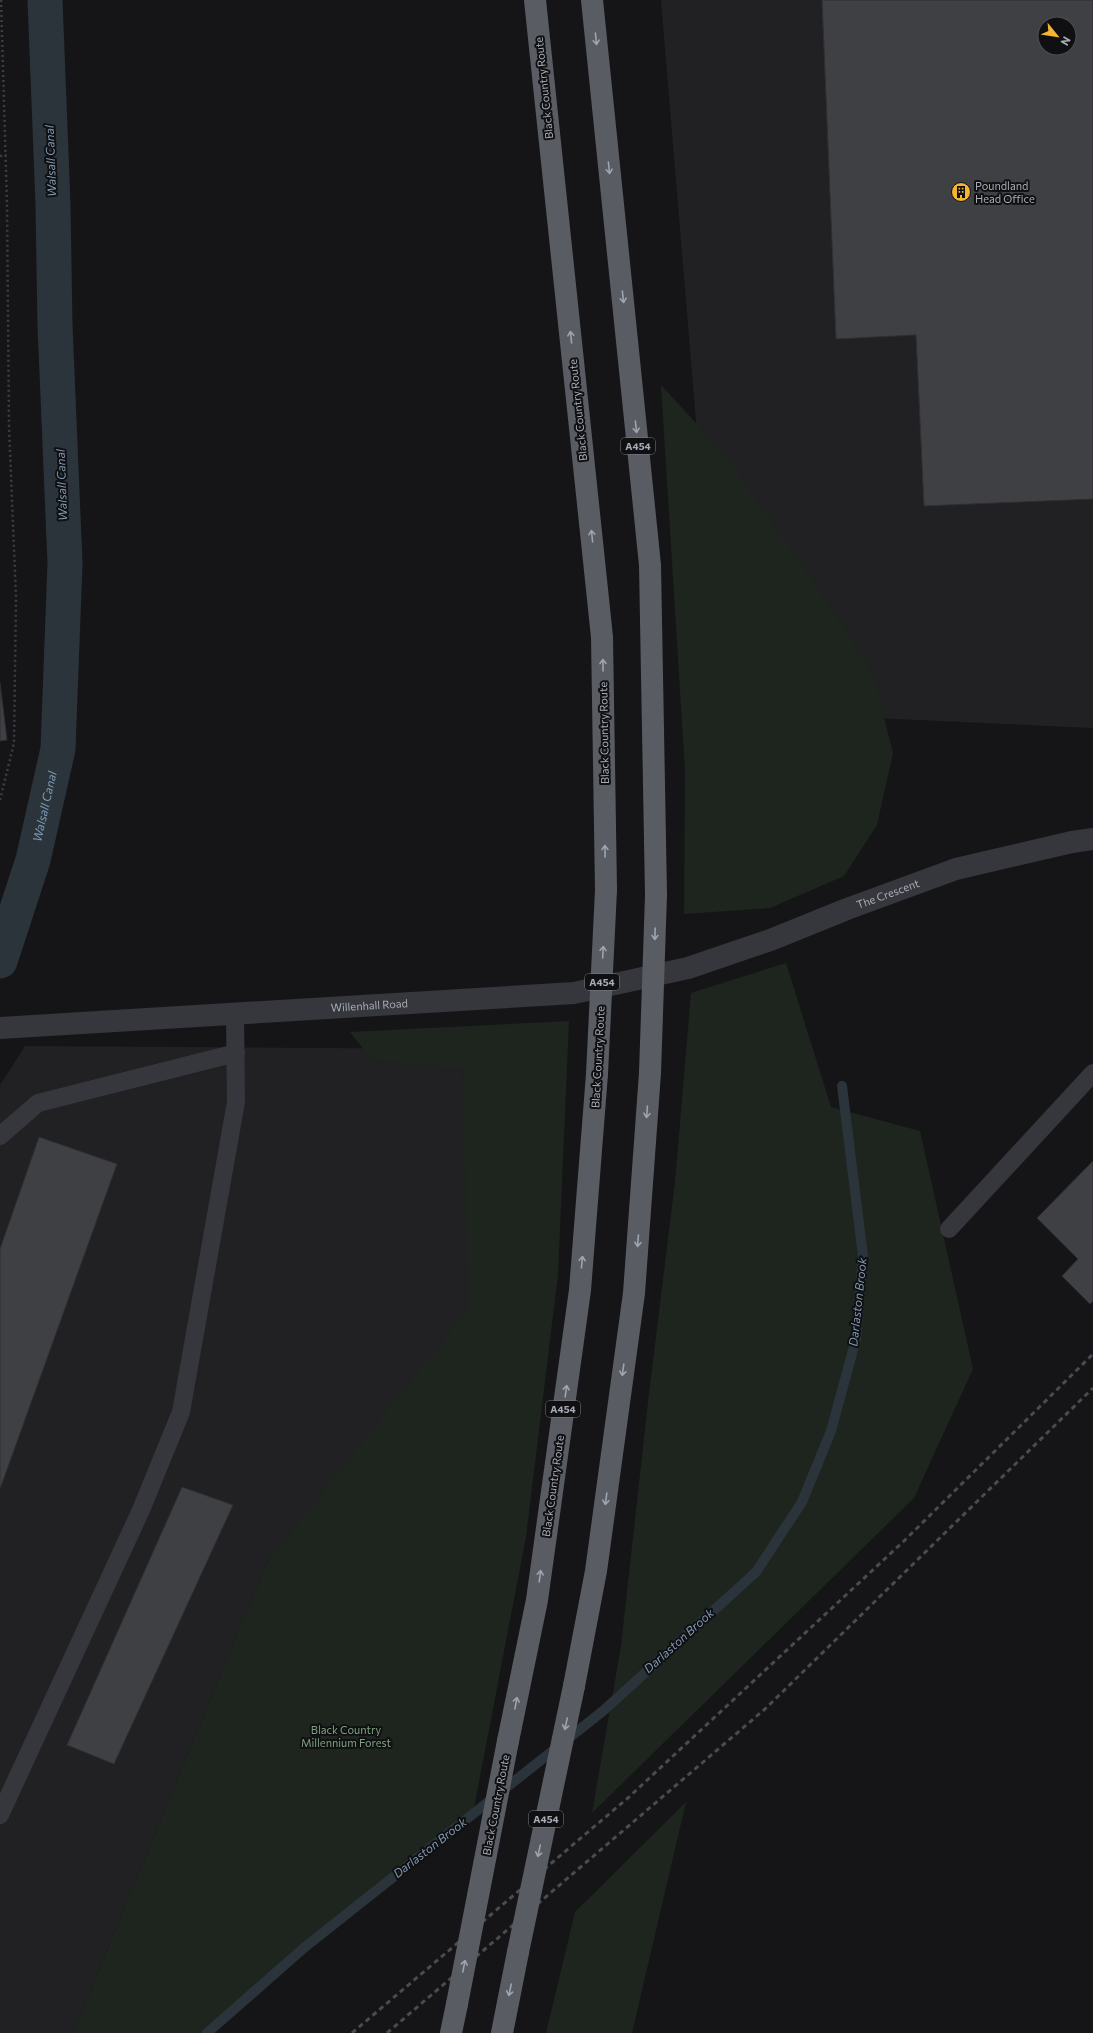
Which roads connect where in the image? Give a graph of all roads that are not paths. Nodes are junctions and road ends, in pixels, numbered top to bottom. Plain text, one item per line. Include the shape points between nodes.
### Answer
1 (535, 0) edge
2 (592, 0) edge
3 (1093, 839) edge
4 (688, 968) joint
5 (235, 1014) junction
6 (0, 1028) edge
7 (236, 1053) junction
8 (1093, 1073) edge
9 (0, 1136) edge
10 (949, 1229) dead end
11 (7, 1789) edge
12 (0, 1815) edge
13 (451, 2033) edge
14 (502, 2033) edge

13 -> 1 highway, Black Country Route / A454, bridge via 537,1600 580,1290 598,1074 606,890 602,637
2 -> 14 highway, A454, bridge via 650,565 656,895 650,1073 634,1293 596,1571
3 - 4 street, The Crescent via 956,869 773,939
4 - 5 street, Willenhall Road via 574,993
5 - 6 street, Willenhall Road
5 - 7 lane
7 - 9 lane via 38,1103
7 - 11 lane via 236,1102 181,1412 141,1510
8 - 10 lane
11 - 12 lane

